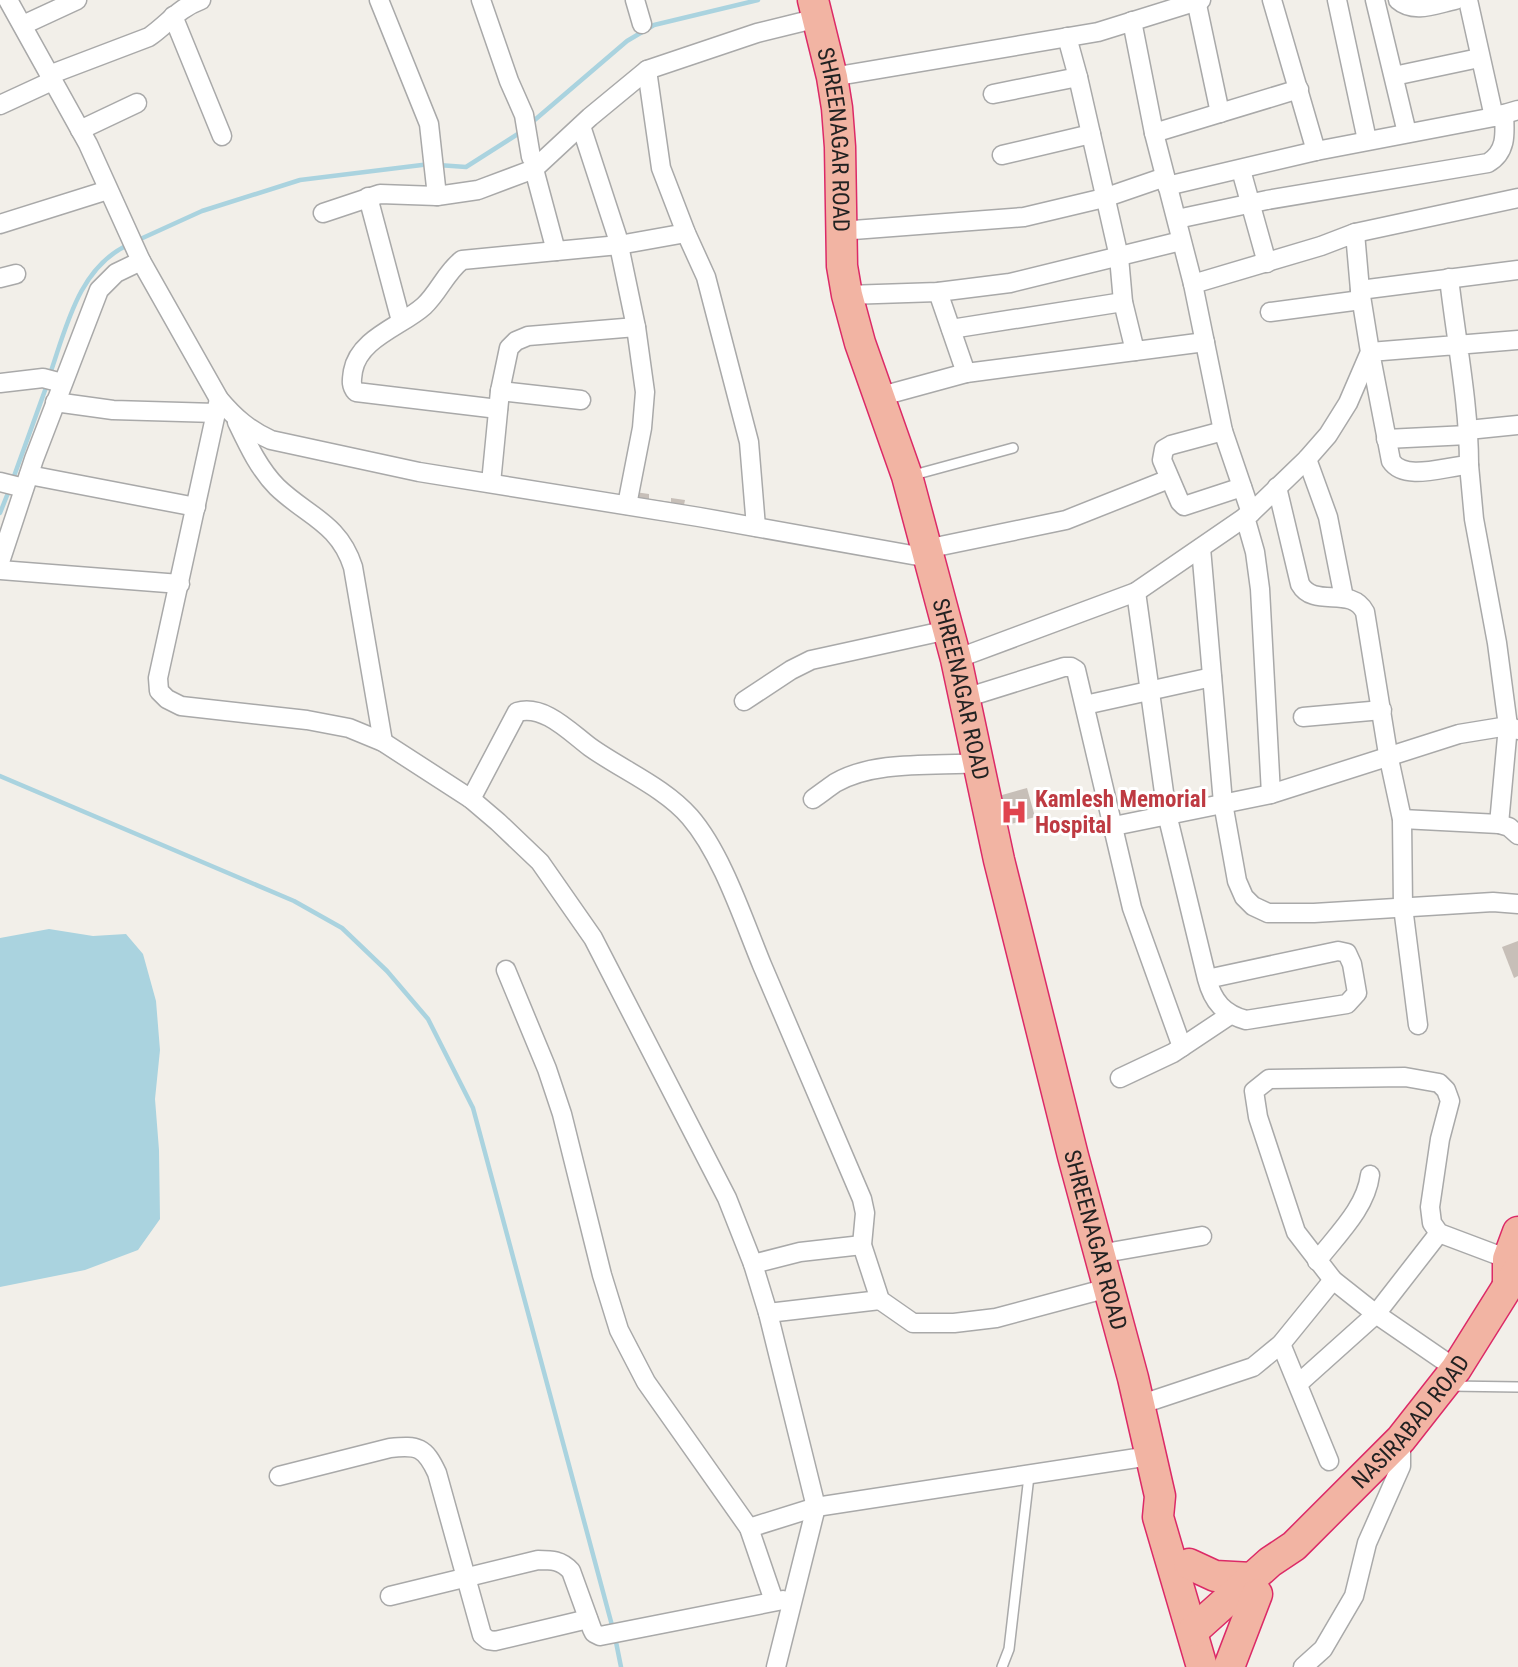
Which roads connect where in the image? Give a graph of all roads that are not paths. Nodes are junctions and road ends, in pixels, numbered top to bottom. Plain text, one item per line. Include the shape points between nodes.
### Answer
1 (8, 0) edge
2 (77, 0) edge
3 (379, 0) edge
4 (481, 0) edge
5 (635, 0) edge
6 (1198, 0) edge
7 (1272, 0) edge
8 (1337, 0) edge
9 (1375, 0) edge
10 (1398, 0) edge
11 (1455, 0) edge
12 (1468, 0) edge
13 (181, 6) edge
14 (815, 9) edge
15 (1132, 21) junction
16 (642, 24) dead end
17 (23, 25) junction
18 (1067, 37) junction
19 (1479, 58) junction
20 (647, 71) junction
21 (1078, 76) junction
22 (1394, 76) junction
23 (832, 77) junction
24 (51, 78) junction
25 (1299, 89) junction
26 (993, 94) dead end
27 (137, 103) dead end
28 (0, 105) edge
29 (1220, 113) junction
30 (1505, 114) edge
31 (581, 126) junction
32 (80, 130) junction
33 (1154, 133) junction
34 (1407, 133) junction
35 (1091, 134) junction
36 (222, 135) dead end
37 (1367, 140) junction
38 (1316, 151) junction
39 (1002, 155) dead end
40 (532, 163) junction
41 (1241, 170) junction
42 (1166, 182) junction
43 (108, 190) junction
44 (437, 196) junction
45 (368, 197) junction
46 (1104, 198) junction
47 (1518, 198) edge
48 (1250, 204) junction
49 (323, 213) dead end
50 (1177, 219) junction
51 (0, 224) edge
52 (840, 231) junction
53 (686, 233) junction
54 (1355, 233) junction
55 (1181, 241) junction
56 (619, 245) junction
57 (556, 251) junction
58 (139, 257) junction
59 (1119, 257) junction
60 (1267, 263) junction
61 (1518, 270) edge
62 (1449, 278) junction
63 (1193, 284) junction
64 (938, 292) junction
65 (847, 295) junction
66 (1361, 295) junction
67 (1123, 302) junction
68 (1270, 312) dead end
69 (401, 321) junction
70 (636, 327) junction
71 (951, 329) junction
72 (1518, 340) edge
73 (1205, 342) junction
74 (1457, 345) junction
75 (1135, 351) junction
76 (1370, 352) junction
77 (966, 373) junction
78 (54, 381) junction
79 (0, 383) edge
80 (878, 397) junction
81 (499, 400) junction
82 (581, 400) dead end
83 (55, 402) junction
84 (217, 406) junction
85 (235, 418) junction
86 (1518, 425) edge
87 (1223, 431) junction
88 (1468, 433) junction
89 (1386, 439) junction
90 (1013, 448) dead end
91 (1307, 459) junction
92 (1469, 465) junction
93 (907, 476) junction
94 (1169, 479) junction
95 (0, 482) edge
96 (27, 482) junction
97 (491, 483) junction
98 (1278, 487) junction
99 (1242, 488) junction
100 (627, 505) junction
101 (196, 508) junction
102 (1248, 515) junction
103 (756, 527) junction
104 (1201, 548) junction
105 (928, 553) junction
106 (0, 562) edge
107 (0, 570) edge
108 (180, 584) junction
109 (1136, 592) junction
110 (1344, 598) junction
111 (948, 630) junction
112 (956, 659) junction
113 (1212, 677) junction
114 (1150, 690) junction
115 (965, 698) junction
116 (744, 701) dead end
117 (1085, 705) junction
118 (1382, 710) junction
119 (1303, 717) dead end
120 (1513, 728) edge
121 (383, 742) junction
122 (1388, 754) junction
123 (979, 763) junction
124 (1271, 794) junction
125 (471, 799) junction
126 (813, 799) dead end
127 (1223, 803) junction
128 (1167, 814) junction
129 (1402, 819) junction
130 (1499, 824) junction
131 (1114, 826) junction
132 (1518, 835) edge
133 (1518, 898) edge
134 (1518, 904) edge
135 (1403, 907) junction
136 (506, 970) dead end
137 (1207, 979) junction
138 (1230, 1015) junction
139 (1418, 1025) dead end
140 (1182, 1047) junction
141 (1120, 1078) dead end
142 (1370, 1175) dead end
143 (1439, 1233) junction
144 (1202, 1236) dead end
145 (862, 1244) junction
146 (1099, 1254) junction
147 (1317, 1261) junction
148 (1513, 1261) edge
149 (753, 1264) junction
150 (1333, 1280) junction
151 (1108, 1288) junction
152 (880, 1300) junction
153 (768, 1314) junction
154 (1376, 1314) junction
155 (1281, 1344) junction
156 (1449, 1377) junction
157 (1299, 1383) junction
158 (1518, 1387) edge
159 (1136, 1391) junction
160 (1401, 1439) junction
161 (1150, 1456) junction
162 (1329, 1461) dead end
163 (279, 1476) dead end
164 (1028, 1476) junction
165 (1160, 1496) junction
166 (816, 1507) junction
167 (749, 1528) junction
168 (1189, 1564) junction
169 (465, 1577) junction
170 (1255, 1586) junction
171 (390, 1596) dead end
172 (792, 1598) junction
173 (774, 1601) junction
174 (588, 1619) junction
175 (1206, 1645) edge
176 (776, 1667) edge
177 (1002, 1667) edge
178 (1228, 1667) edge
179 (1303, 1667) edge

1 - 17 street
2 - 17 street
3 - 44 street via 429,124
4 - 40 street via 524,115
5 - 16 street
6 - 15 street
6 - 29 street
7 - 25 street
8 - 37 street
9 - 22 street
10 - 11 street via 1415,8
12 - 19 street
13 - 24 street via 149,37
13 - 36 street
14 - 20 street
14 - 23 highway, SHREENAGAR ROAD
15 - 18 street
15 - 33 street
17 - 24 street
18 - 21 street
18 - 23 street
19 - 22 street
19 - 30 street
20 - 31 street
20 - 53 street via 661,168
21 - 26 street
21 - 35 street
22 - 34 street
23 - 52 highway, SHREENAGAR ROAD via 840,147
24 - 28 street
24 - 32 street
25 - 29 street
25 - 38 street
27 - 32 street
29 - 33 street
30 - 34 street
30 - 48 street via 1501,151 1488,163
31 - 40 street
31 - 56 street
32 - 43 street
33 - 42 street
34 - 37 street
35 - 39 street
35 - 46 street
37 - 38 street
38 - 41 street
40 - 44 street via 478,190
40 - 57 street
41 - 42 street
41 - 48 street
42 - 46 street
42 - 50 street
43 - 51 street
43 - 58 street
44 - 45 street
45 - 49 street
45 - 69 street
46 - 52 street via 1024,216
46 - 59 street
47 - 54 street
48 - 50 street
48 - 60 street
50 - 55 street
52 - 65 highway, SHREENAGAR ROAD
53 - 56 street
53 - 103 street via 706,277 749,442
54 - 60 street
54 - 66 street
55 - 59 street
55 - 63 street
56 - 57 street
56 - 70 street
57 - 69 street via 462,260 427,303
58 - 78 street via 99,290
58 - 84 street
59 - 64 street via 1010,284
59 - 67 street
60 - 63 street
61 - 62 street
62 - 66 street
62 - 74 street
63 - 73 street
64 - 65 street
64 - 71 street
65 - 80 highway, SHREENAGAR ROAD
66 - 68 street
66 - 76 street
67 - 71 street
67 - 75 street
69 - 81 street via 360,355 351,382 356,392
70 - 81 street via 528,336 516,341 509,348
70 - 100 street via 645,392
71 - 77 street
72 - 74 street
73 - 75 street
73 - 87 street
74 - 76 street
74 - 88 street
75 - 77 street
76 - 89 street
76 - 91 street via 1348,403
77 - 80 street
78 - 79 street
78 - 83 street
80 - 93 highway, SHREENAGAR ROAD
81 - 82 street
81 - 97 street
83 - 84 street via 113,410
83 - 96 street
84 - 85 street
84 - 101 street
85 - 97 street via 271,440
85 - 121 street via 252,454 275,486 337,534 348,550
86 - 88 street
87 - 94 street via 1164,449 1162,460
87 - 99 street
88 - 89 street
88 - 92 street
89 - 92 street via 1391,461 1400,471
90 - 93 lane
91 - 98 street
91 - 110 street via 1328,517
92 - 120 street
93 - 105 highway, SHREENAGAR ROAD
94 - 99 street via 1184,506
94 - 105 street via 1066,520
95 - 96 street
96 - 101 street
96 - 106 street
97 - 100 street
98 - 102 street
98 - 110 street via 1304,592
99 - 102 street
100 - 103 street
101 - 108 street
102 - 104 street
102 - 124 street via 1260,589
103 - 105 street
104 - 109 street
104 - 113 street
105 - 111 highway, SHREENAGAR ROAD
107 - 108 street
108 - 121 street via 158,678 159,691 167,699 181,706 349,728
109 - 112 street
109 - 114 street
110 - 118 street via 1361,603 1365,611
111 - 112 highway, SHREENAGAR ROAD
111 - 116 street via 811,660
112 - 115 highway, SHREENAGAR ROAD
113 - 114 street
113 - 127 street
114 - 117 street
114 - 128 street
115 - 117 street via 1071,667
115 - 123 highway, SHREENAGAR ROAD
117 - 131 street
118 - 119 street
118 - 122 street
120 - 122 street via 1459,734
120 - 130 street
121 - 125 street
122 - 124 street
122 - 129 street
123 - 126 street via 859,773
123 - 146 highway, SHREENAGAR ROAD via 999,860
124 - 127 street
125 - 145 street via 517,712 540,711 688,815 705,836 735,899 862,1199
125 - 149 street via 540,862 593,938 727,1198
127 - 128 street
127 - 135 street via 1237,881 1253,906 1268,913
128 - 131 street
128 - 137 street
129 - 130 street
129 - 135 street
130 - 132 street
131 - 140 street via 1132,908
133 - 134 street
134 - 135 street
135 - 139 street
136 - 167 street via 562,1114 619,1329 646,1382
137 - 138 street
137 - 138 street via 1338,951 1351,959 1357,993 1347,1004 1246,1020
138 - 140 street
140 - 141 street
142 - 147 street via 1363,1200
143 - 147 street via 1430,1207 1450,1101 1446,1090 1438,1083 1405,1077 1269,1079 1254,1091 1254,1102 1296,1231
143 - 148 street
143 - 154 street
144 - 146 street
145 - 149 street
145 - 152 street
146 - 151 highway, SHREENAGAR ROAD
147 - 150 street
148 - 156 highway, NASIRABAD ROAD
149 - 153 street
150 - 154 street
150 - 155 street
151 - 152 street via 996,1318 954,1323 913,1324
151 - 159 highway, SHREENAGAR ROAD
152 - 153 street
153 - 166 street
154 - 156 street
154 - 157 street
155 - 157 street
155 - 159 street via 1253,1367
156 - 158 lane
156 - 160 highway, NASIRABAD ROAD
157 - 162 street
159 - 161 highway, SHREENAGAR ROAD
160 - 170 highway, NASIRABAD ROAD via 1294,1546 1270,1562
160 - 179 street via 1401,1466 1367,1543 1354,1596 1324,1649
161 - 164 street
161 - 165 highway, SHREENAGAR ROAD
163 - 169 street via 390,1448 421,1449 437,1473
164 - 166 street
164 - 177 lane via 1009,1649
165 - 168 highway
165 - 175 highway via 1158,1517
166 - 167 street
166 - 172 street
167 - 173 street
168 - 170 highway
168 - 175 highway
169 - 171 street
169 - 174 street via 555,1560 571,1571
169 - 174 street via 478,1625 488,1640
170 - 175 highway, NASIRABAD ROAD
170 - 178 highway
172 - 173 street
172 - 176 street
173 - 174 street via 600,1636

